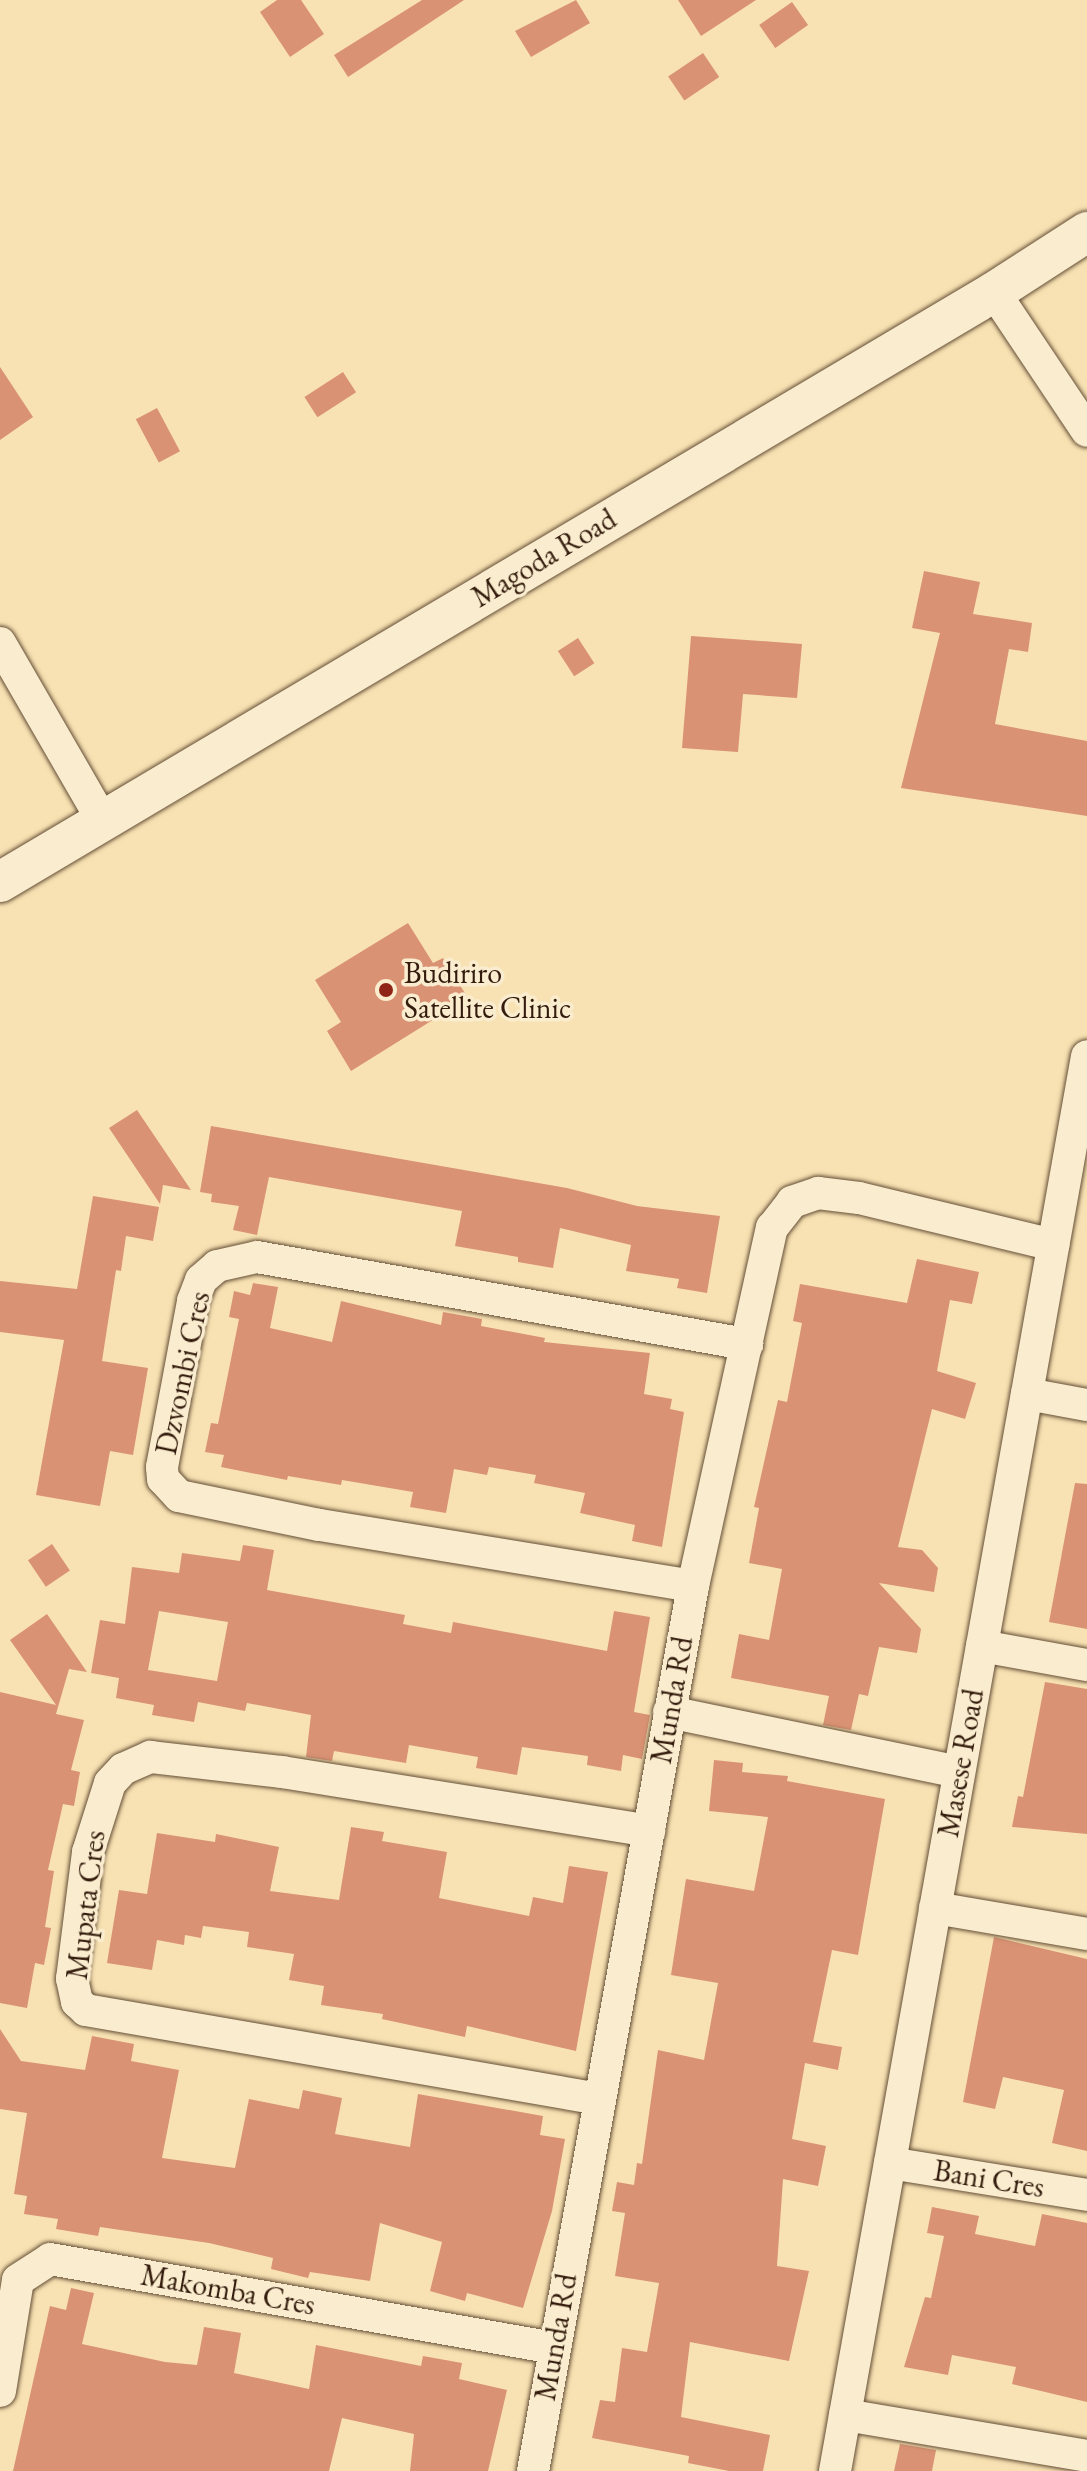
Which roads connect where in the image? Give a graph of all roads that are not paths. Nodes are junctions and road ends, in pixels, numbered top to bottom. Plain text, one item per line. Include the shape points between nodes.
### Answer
1 (1087, 232) edge
2 (994, 292) junction
3 (1087, 431) edge
4 (0, 643) edge
5 (102, 820) junction
6 (0, 882) edge
7 (1087, 1056) edge
8 (1079, 1147) edge
9 (1053, 1245) junction
10 (747, 1344) junction
11 (1027, 1394) junction
12 (1087, 1405) edge
13 (693, 1586) junction
14 (982, 1646) junction
15 (1087, 1665) edge
16 (669, 1712) junction
17 (959, 1772) junction
18 (649, 1831) junction
19 (935, 1908) junction
20 (1087, 1934) edge
21 (599, 2099) junction
22 (890, 2163) junction
23 (1087, 2195) edge
24 (554, 2348) junction
25 (0, 2391) edge
26 (845, 2415) junction
27 (1087, 2456) edge
28 (533, 2471) edge
29 (835, 2471) edge

1 - 2 street, Magoda Road
2 - 3 street
2 - 5 street, Magoda Road
4 - 5 street
5 - 6 street, Magoda Road
7 - 8 street, Masese Road
8 - 9 street, Masese Road
9 - 10 street, Munda Rd via 859,1198 804,1195 772,1228
9 - 11 street, Masese Road
10 - 13 street, Munda Rd
10 - 13 street, Dzvombi Cres via 257,1257 217,1266 201,1280 193,1301 162,1467 163,1479 179,1496 319,1525
11 - 12 street
11 - 14 street, Masese Road
13 - 16 street, Munda Rd
14 - 15 street
14 - 17 street, Masese Road
16 - 17 street
16 - 18 street, Munda Rd
17 - 19 street, Masese Road
18 - 21 street, Munda Rd
18 - 21 street, Mupata Cres via 282,1772 150,1757 123,1769 110,1783 88,1852 72,1979 77,2002 86,2010
19 - 20 street
19 - 22 street, Masese Road
21 - 24 street, Munda Rd
22 - 23 street, Bani Cres
22 - 26 street, Masese Road
24 - 25 street, Makomba Cres via 50,2259 18,2280
24 - 28 street, Munda Rd
26 - 27 street
26 - 29 street, Masese Road

